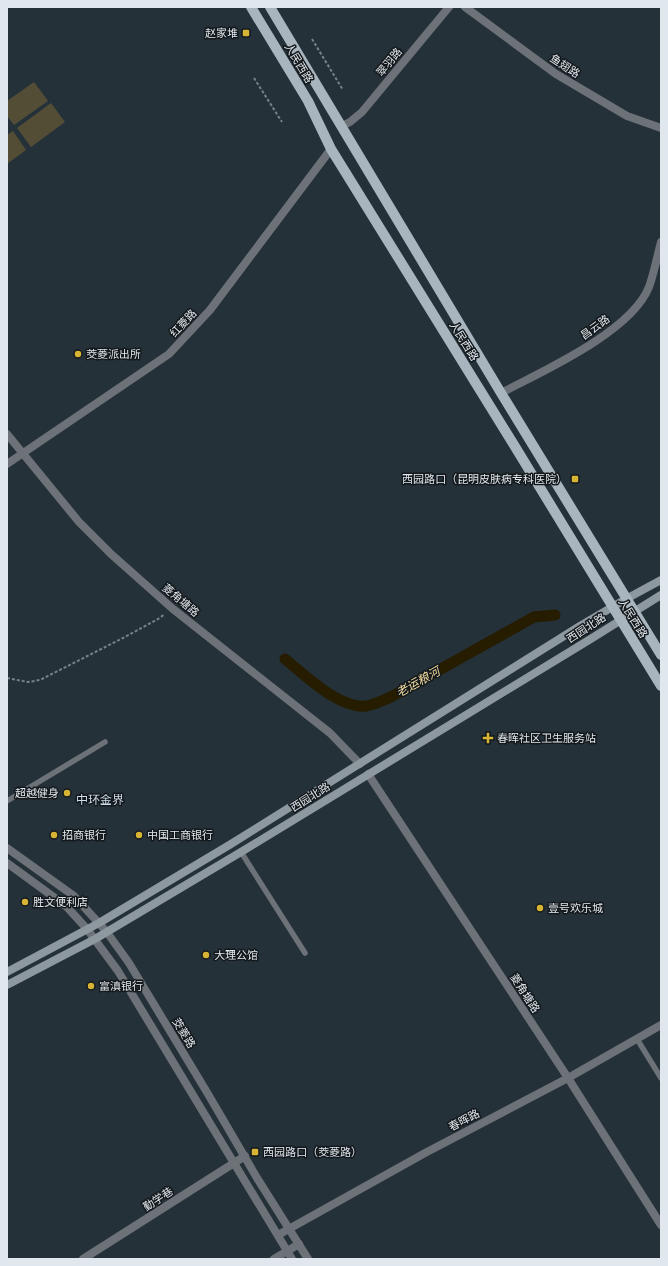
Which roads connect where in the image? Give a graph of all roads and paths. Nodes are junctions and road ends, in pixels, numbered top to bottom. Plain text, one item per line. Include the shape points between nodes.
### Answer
1 (251, 7) edge
2 (270, 7) edge
3 (449, 7) edge
4 (465, 7) edge
5 (312, 39) dead end
6 (254, 78) dead end
7 (343, 90) dead end
8 (282, 122) dead end
9 (342, 126) junction
10 (661, 128) edge
11 (330, 149) junction
12 (661, 242) edge
13 (501, 393) junction
14 (7, 434) edge
15 (24, 454) junction
16 (7, 464) edge
17 (661, 580) edge
18 (661, 595) edge
19 (626, 599) junction
20 (612, 607) junction
21 (172, 609) junction
22 (634, 611) junction
23 (620, 620) junction
24 (661, 655) edge
25 (7, 678) edge
26 (661, 686) edge
27 (105, 742) dead end
28 (360, 764) junction
29 (368, 774) junction
30 (7, 802) edge
31 (7, 848) edge
32 (241, 852) junction
33 (7, 863) edge
34 (99, 923) junction
35 (87, 929) junction
36 (106, 931) junction
37 (95, 938) junction
38 (305, 953) dead end
39 (7, 972) edge
40 (7, 985) edge
41 (661, 1025) edge
42 (637, 1039) junction
43 (568, 1078) junction
44 (661, 1078) edge
45 (245, 1156) junction
46 (234, 1162) junction
47 (661, 1225) edge
48 (289, 1229) junction
49 (278, 1235) junction
50 (299, 1244) junction
51 (287, 1251) junction
52 (83, 1259) edge
53 (274, 1259) edge
54 (292, 1259) edge
55 (308, 1259) edge

1 - 11 main road, 人民西路 via 308,101
2 - 9 main road, 人民西路
3 - 9 street, 翠羽路 via 362,112
4 - 10 street, 鱼翅路 via 556,74 627,116
5 - 7 path
6 - 8 path
9 - 13 main road, 人民西路
11 - 15 street, 红菱路 via 210,310 169,354
11 - 20 main road, 人民西路
12 - 13 street, 昌云路 via 649,288 638,305 622,321 588,346
13 - 19 main road, 人民西路
14 - 15 street, 菱角塘路
15 - 16 street, 红菱路
15 - 21 street, 菱角塘路 via 79,522
17 - 19 main road, 西园北路
18 - 22 main road, 西园北路
19 - 20 main road, 西园北路
19 - 22 main road, 人民西路
20 - 23 main road, 人民西路
20 - 28 main road, 西园北路
21 - 25 path via 158,619 40,680 28,682
21 - 28 street, 菱角塘路 via 330,733
22 - 23 main road, 西园北路
22 - 24 main road, 人民西路
23 - 26 main road, 人民西路
23 - 29 main road, 西园北路
27 - 30 lane
28 - 34 main road, 西园北路
29 - 32 main road, 西园北路
29 - 43 street, 菱角塘路
31 - 34 street, 茭菱路 via 74,896
32 - 36 main road, 西园北路
32 - 38 lane
33 - 35 street via 66,906
34 - 35 main road, 西园北路
34 - 36 street, 茭菱路
35 - 37 street
35 - 39 main road, 西园北路
36 - 37 main road, 西园北路
36 - 45 street, 茭菱路 via 129,964
37 - 40 main road, 西园北路
37 - 46 street via 118,971
41 - 42 street, 春晖路
42 - 43 street, 春晖路
42 - 44 lane
43 - 47 street, 菱角塘路
43 - 48 street, 春晖路 via 425,1153
45 - 46 street, 勤学巷
45 - 48 street, 茭菱路
46 - 49 street
46 - 52 street, 勤学巷
48 - 49 street, 春晖路
48 - 50 street, 茭菱路
49 - 51 street
50 - 51 street
50 - 55 street, 茭菱路
51 - 53 street
51 - 54 street

